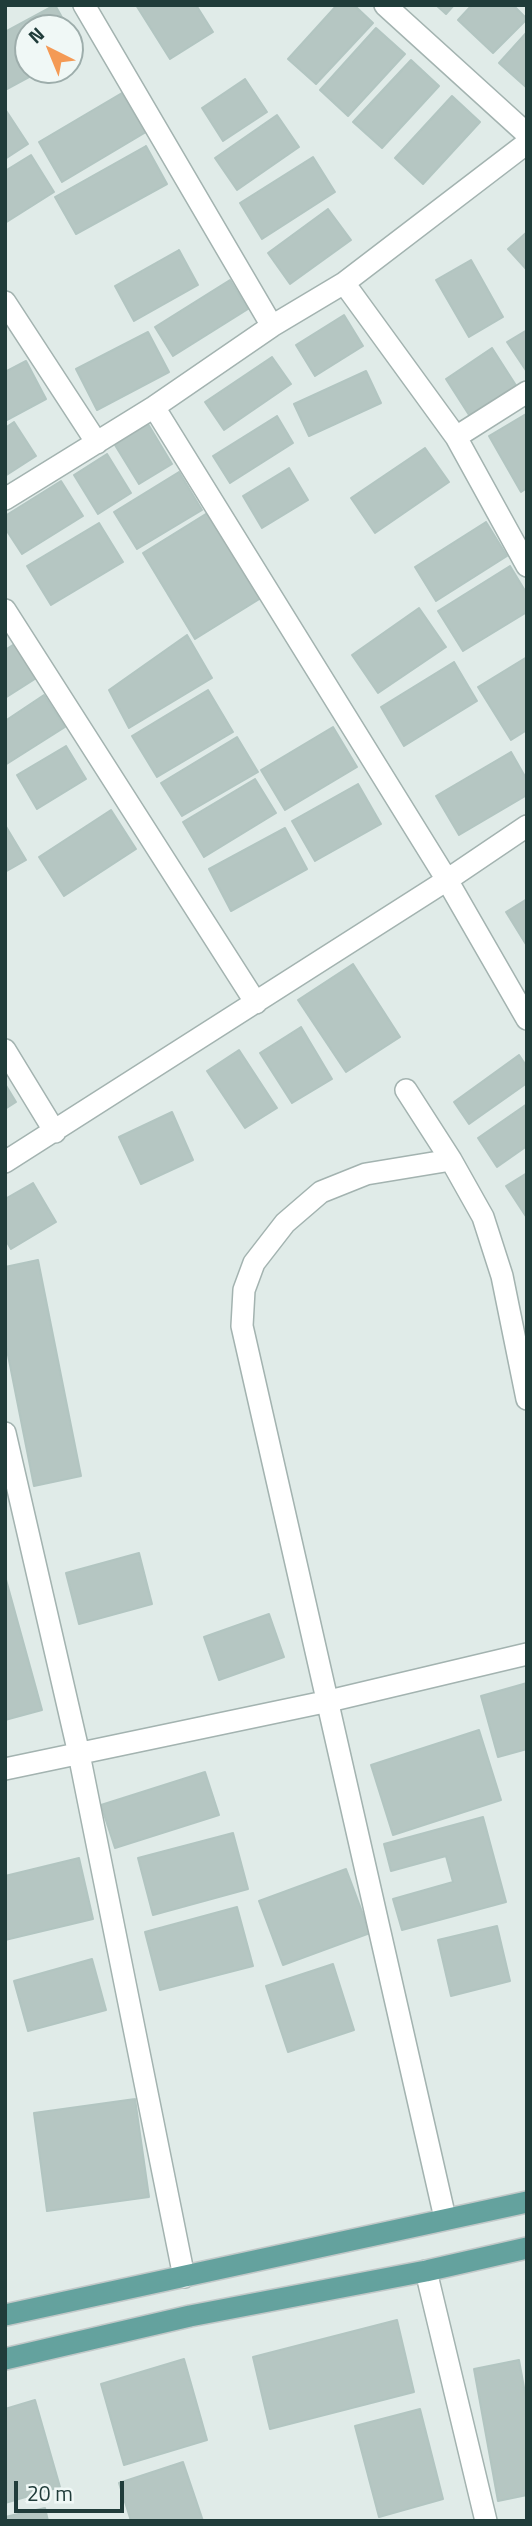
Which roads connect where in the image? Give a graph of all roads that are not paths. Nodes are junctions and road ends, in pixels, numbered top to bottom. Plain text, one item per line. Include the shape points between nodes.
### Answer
1 (84, 5) edge
2 (385, 5) edge
3 (527, 134) edge
4 (527, 144) edge
5 (344, 283) junction
6 (5, 302) edge
7 (272, 326) junction
8 (527, 392) edge
9 (154, 407) junction
10 (456, 437) junction
11 (97, 443) junction
12 (5, 499) edge
13 (527, 566) edge
14 (5, 610) edge
15 (527, 826) edge
16 (447, 880) junction
17 (256, 1003) junction
18 (527, 1019) edge
19 (5, 1051) edge
20 (406, 1090) dead end
21 (55, 1132) junction
22 (451, 1160) junction
23 (5, 1162) edge
24 (527, 1399) edge
25 (5, 1433) edge
26 (527, 1654) edge
27 (329, 1702) junction
28 (79, 1754) junction
29 (5, 1769) edge
30 (527, 2202) edge
31 (445, 2218) junction
32 (527, 2248) edge
33 (426, 2271) junction
34 (184, 2277) junction
35 (5, 2315) edge
36 (5, 2359) edge
37 (486, 2521) edge

1 - 7 street
2 - 3 street
4 - 5 street
5 - 7 street
5 - 10 street
6 - 11 street
7 - 9 street
8 - 10 street
9 - 11 street
9 - 16 street
10 - 13 street
11 - 12 street
14 - 17 street
15 - 16 street
16 - 17 street
16 - 18 street
17 - 21 street
19 - 21 street
20 - 22 street
21 - 23 street
22 - 24 street via 483,1217 502,1276
22 - 27 street via 366,1174 321,1192 285,1223 254,1263 244,1290 242,1326
25 - 28 street
26 - 27 street
27 - 28 street
27 - 31 street
28 - 29 street
28 - 34 street
30 - 31 main road
31 - 34 main road
32 - 33 main road
33 - 36 main road via 190,2316
33 - 37 street
34 - 35 main road

